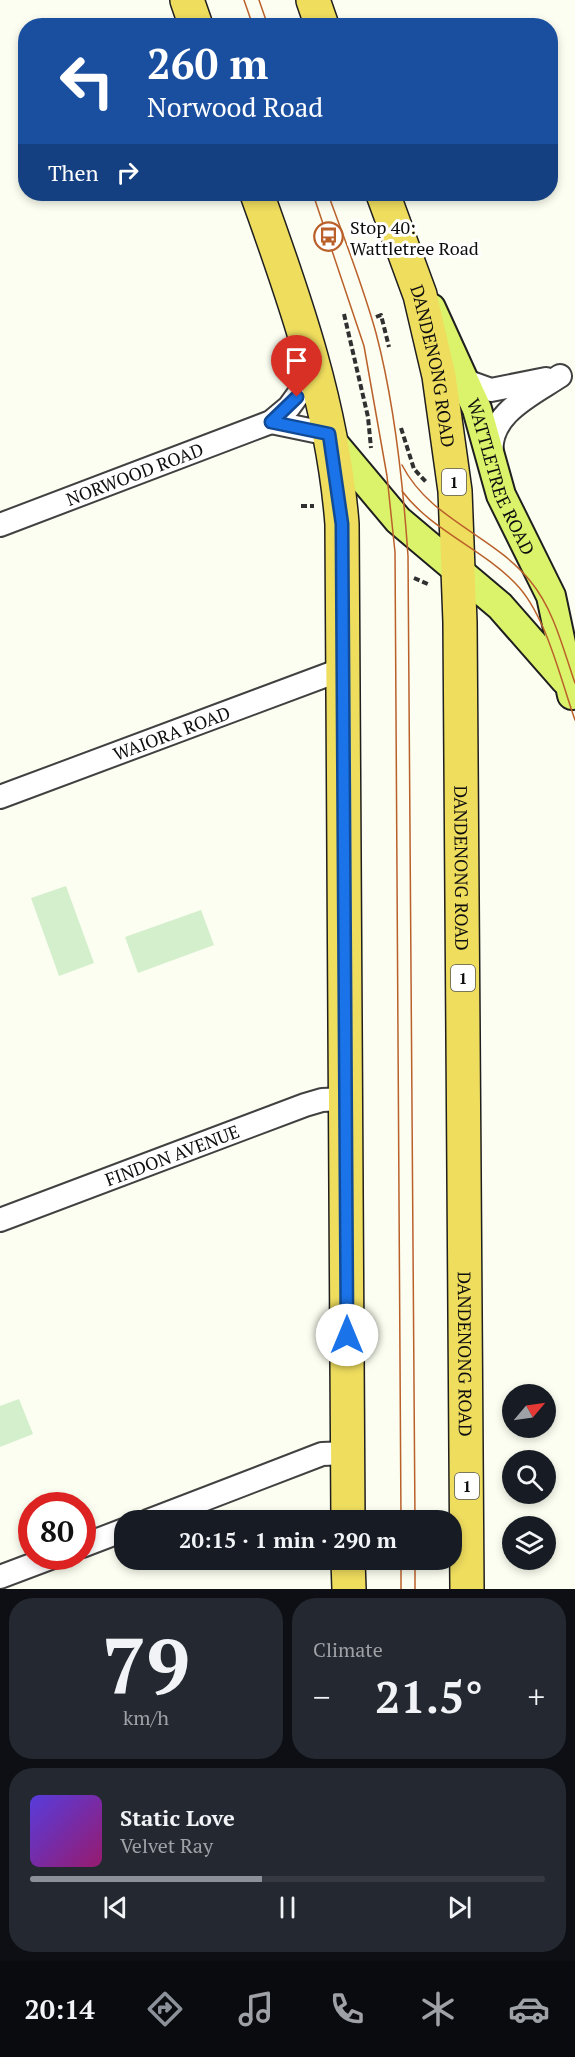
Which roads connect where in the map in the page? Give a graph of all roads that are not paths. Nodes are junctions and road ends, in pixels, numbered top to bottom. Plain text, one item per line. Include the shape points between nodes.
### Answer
1 (187, 0) edge
2 (313, 0) edge
3 (193, 18) edge
4 (319, 18) edge
5 (260, 201) edge
6 (386, 201) edge
7 (409, 263) junction
8 (316, 370) junction
9 (568, 374) edge
10 (466, 381) junction
11 (271, 422) junction
12 (330, 436) junction
13 (493, 468) junction
14 (0, 525) edge
15 (447, 580) junction
16 (343, 669) junction
17 (573, 700) edge
18 (0, 797) edge
19 (346, 1099) junction
20 (0, 1220) edge
21 (348, 1453) junction
22 (177, 1510) edge
23 (348, 1510) edge
24 (114, 1534) edge
25 (96, 1541) edge
26 (19, 1570) edge
27 (348, 1570) edge
28 (0, 1577) edge
29 (348, 1589) edge
30 (467, 1589) edge

1 - 3 highway
2 - 4 highway
5 - 8 highway
6 - 7 highway, DANDENONG ROAD / 1
7 - 10 main road, WATTLETREE ROAD
7 - 15 highway, DANDENONG ROAD / 1 via 429,329 442,392 455,491
8 - 11 street, NORWOOD ROAD via 289,407
8 - 12 highway
9 - 10 street via 496,389
9 - 13 street via 505,415 493,433
10 - 13 main road, WATTLETREE ROAD
11 - 12 street
11 - 14 street, NORWOOD ROAD
12 - 15 main road, WATTLETREE ROAD
12 - 16 highway via 342,524
13 - 17 main road, WATTLETREE ROAD via 501,495 551,596
15 - 17 main road, WATTLETREE ROAD via 506,612 552,663
15 - 30 highway, DANDENONG ROAD / 1
16 - 18 street, WAIORA ROAD
16 - 19 highway
19 - 20 street, FINDON AVENUE via 304,1105
19 - 21 highway
21 - 22 street via 322,1454
21 - 23 highway
24 - 25 street
26 - 28 street
27 - 29 highway

